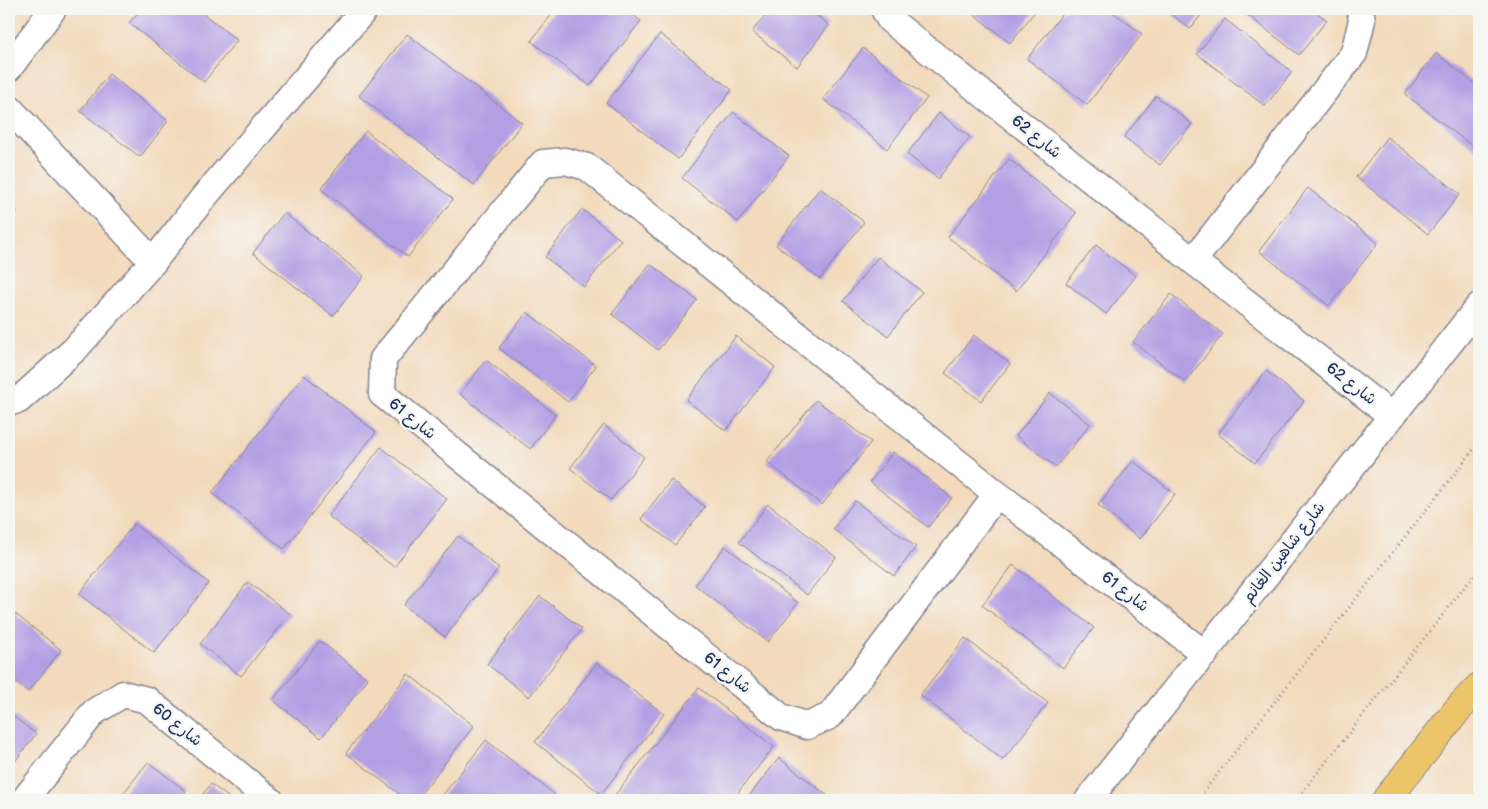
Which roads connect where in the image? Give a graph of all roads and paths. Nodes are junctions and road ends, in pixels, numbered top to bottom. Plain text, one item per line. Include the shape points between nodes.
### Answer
1 (54, 9) edge
2 (365, 9) edge
3 (884, 9) edge
4 (1360, 9) edge
5 (9, 68) edge
6 (9, 108) edge
7 (1193, 261) junction
8 (153, 262) junction
9 (1479, 306) edge
10 (9, 402) edge
11 (1392, 416) junction
12 (1479, 443) edge
13 (997, 494) junction
14 (1479, 569) edge
15 (1205, 654) junction
16 (1479, 676) edge
17 (1479, 687) edge
18 (1458, 709) junction
19 (24, 800) edge
20 (270, 800) edge
21 (1088, 800) edge
22 (1197, 800) edge
23 (1296, 800) edge
24 (1386, 800) edge

1 - 5 street
2 - 8 street via 204,197
3 - 7 street, شارع 62 via 890,20
4 - 7 street via 1362,20 1354,53
6 - 8 street
7 - 11 street, شارع 62
8 - 10 street via 75,349 19,400
9 - 11 street, شارع شاهين الغانم
11 - 15 street, شارع شاهين الغانم
12 - 22 path
13 - 13 street, شارع 61 via 587,167 565,161 544,164 383,359 382,394 781,717 807,726 830,716
13 - 15 street, شارع 61
14 - 23 path
15 - 21 street, شارع شاهين الغانم
16 - 18 main road
17 - 18 main road
18 - 24 main road
19 - 20 street, شارع 60 via 94,712 123,694 147,700

